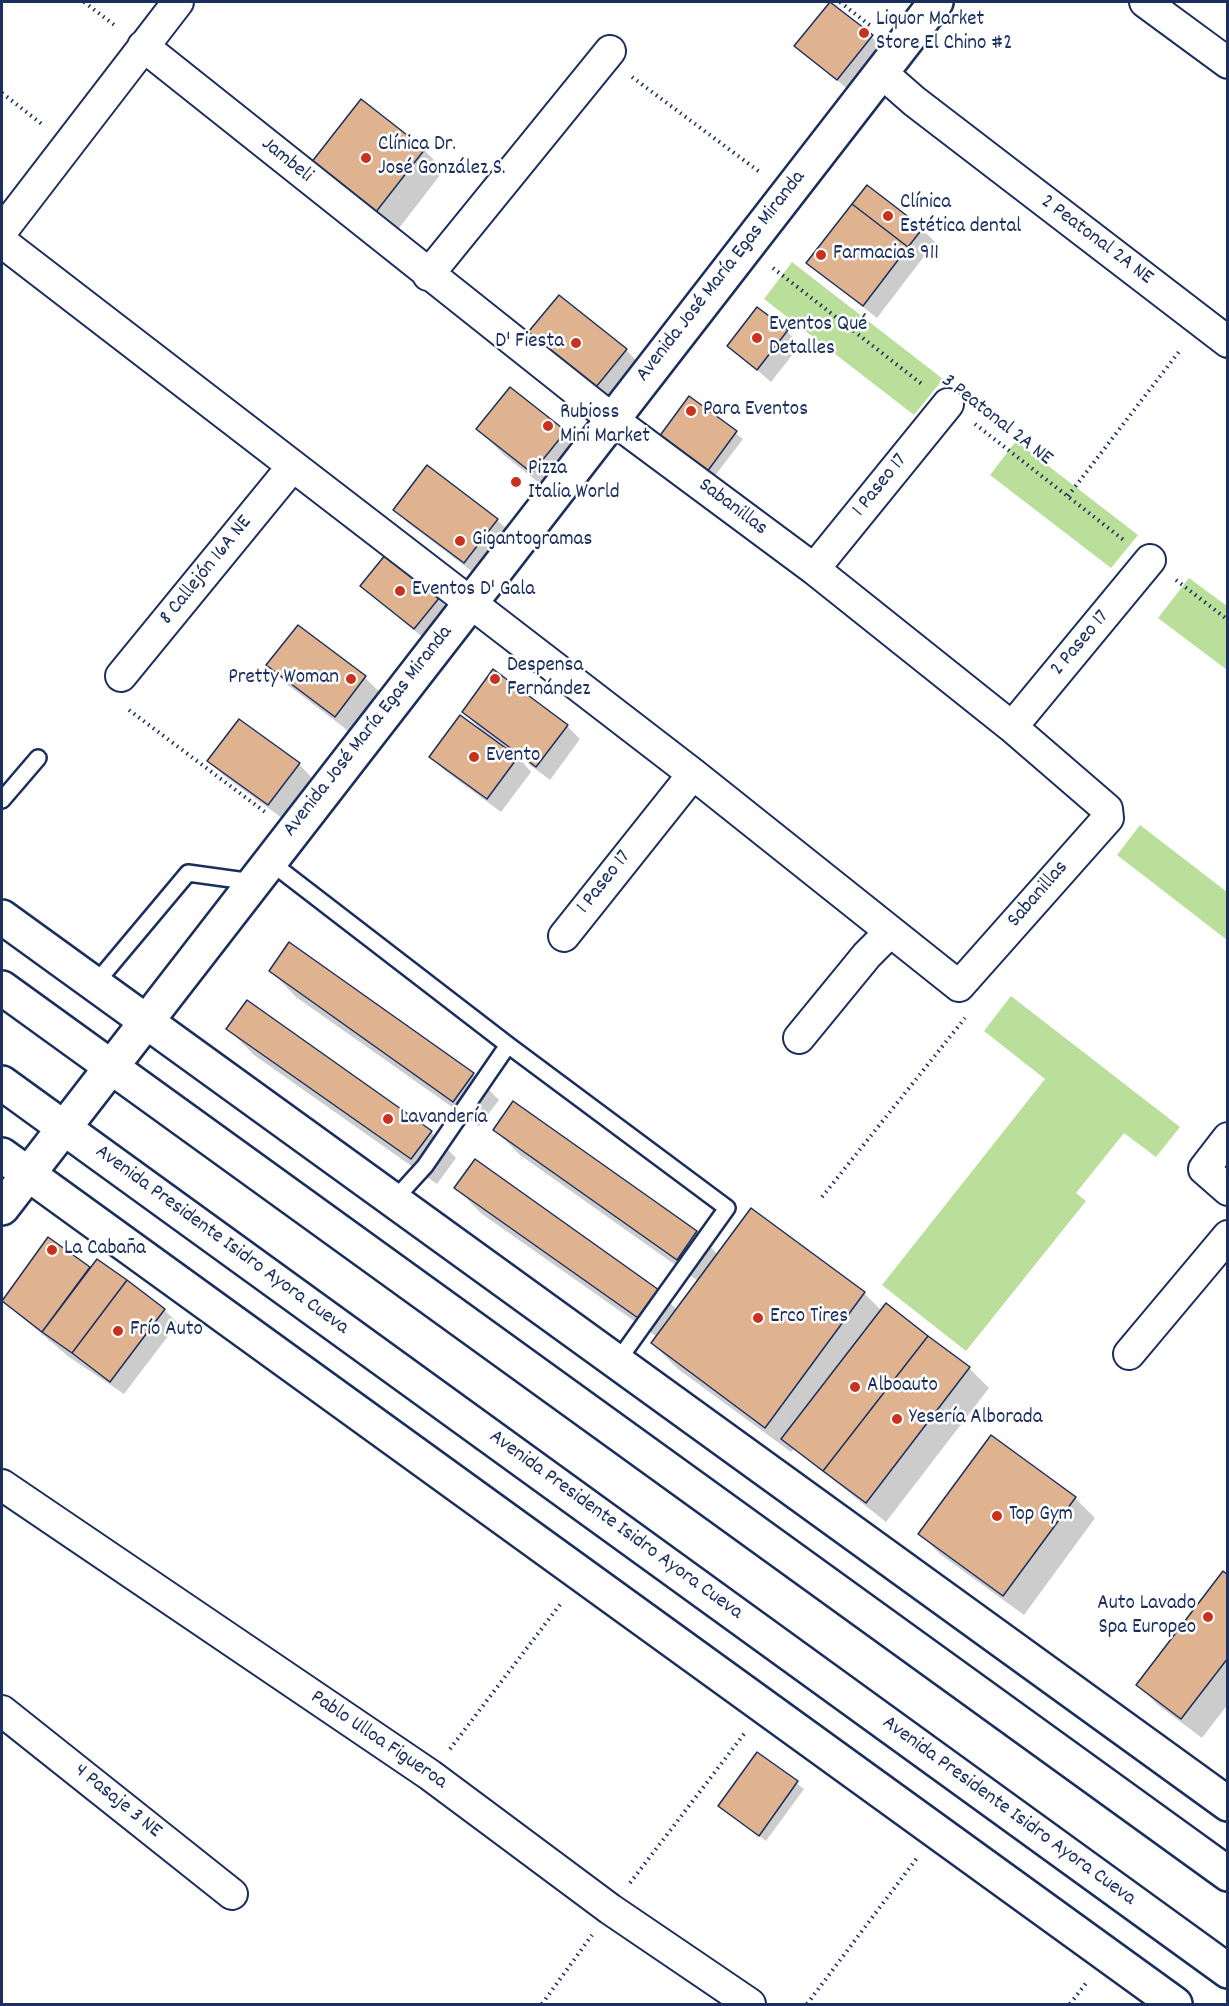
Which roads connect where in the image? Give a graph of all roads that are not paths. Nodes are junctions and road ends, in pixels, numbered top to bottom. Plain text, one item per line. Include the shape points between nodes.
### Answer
1 (178, 2) edge
2 (936, 2) edge
3 (1145, 2) edge
4 (143, 46) junction
5 (607, 54) road end
6 (890, 60) junction
7 (1227, 61) edge
8 (2, 231) edge
9 (2, 242) edge
10 (428, 275) junction
11 (1227, 342) edge
12 (948, 404) road end
13 (612, 418) junction
14 (292, 467) junction
15 (1150, 560) road end
16 (814, 569) junction
17 (469, 603) junction
18 (121, 676) dead end
19 (1012, 727) junction
20 (38, 758) dead end
21 (693, 774) junction
22 (2, 800) edge
23 (261, 871) junction
24 (2, 917) edge
25 (890, 932) junction
26 (564, 936) dead end
27 (94, 984) junction
28 (2, 988) edge
29 (145, 1021) junction
30 (799, 1038) dead end
31 (507, 1046) junction
32 (110, 1066) junction
33 (2, 1083) edge
34 (63, 1127) junction
35 (1227, 1138) edge
36 (14, 1164) edge
37 (1227, 1190) edge
38 (394, 1200) junction
39 (2, 1208) edge
40 (1227, 1236) edge
41 (1130, 1354) dead end
42 (617, 1362) junction
43 (2, 1485) edge
44 (2, 1711) edge
45 (1227, 1804) edge
46 (1227, 1874) edge
47 (231, 1894) dead end
48 (1227, 1971) edge
49 (750, 2004) edge
50 (1175, 2004) edge

1 - 4 street
2 - 6 main road, Avenida José María Egas Miranda
3 - 7 street
4 - 8 street
4 - 10 street, Jambeli
5 - 10 street
6 - 11 street, 2 Peatonal 2A NE via 914,101
6 - 13 main road, Avenida José María Egas Miranda
9 - 14 street
10 - 13 street, Jambeli
12 - 16 street, 1 Paseo 17
13 - 16 street, Sabanillas
13 - 17 main road, Avenida José María Egas Miranda
14 - 17 street
14 - 18 street, 8 Callejón 16A NE
15 - 19 street, 2 Paseo 17
16 - 19 street, Sabanillas
17 - 21 street
17 - 23 main road, Avenida José María Egas Miranda
19 - 25 street, Sabanillas via 1107,809 1108,816 959,986
20 - 22 lane
21 - 25 street
21 - 26 street, 1 Paseo 17
23 - 27 lane via 188,873
23 - 29 main road, Avenida José María Egas Miranda
23 - 31 lane
24 - 27 main road
25 - 30 street
27 - 29 main road
28 - 32 main road
29 - 32 main road, Avenida José María Egas Miranda
29 - 38 main road
31 - 38 lane via 425,1166
31 - 42 lane via 727,1208
32 - 34 main road, Avenida José María Egas Miranda
32 - 46 main road
33 - 34 main road, Avenida Presidente Isidro Ayora Cueva
34 - 36 main road, Avenida José María Egas Miranda
34 - 48 main road, Avenida Presidente Isidro Ayora Cueva
35 - 37 street via 1204,1169
36 - 39 main road, Avenida José María Egas Miranda
36 - 50 main road
38 - 42 main road
40 - 41 street
42 - 45 main road
43 - 49 street, Pablo Ulloa Figueroa via 430,1775 610,1909
44 - 47 street, 4 Pasaje 3 NE

